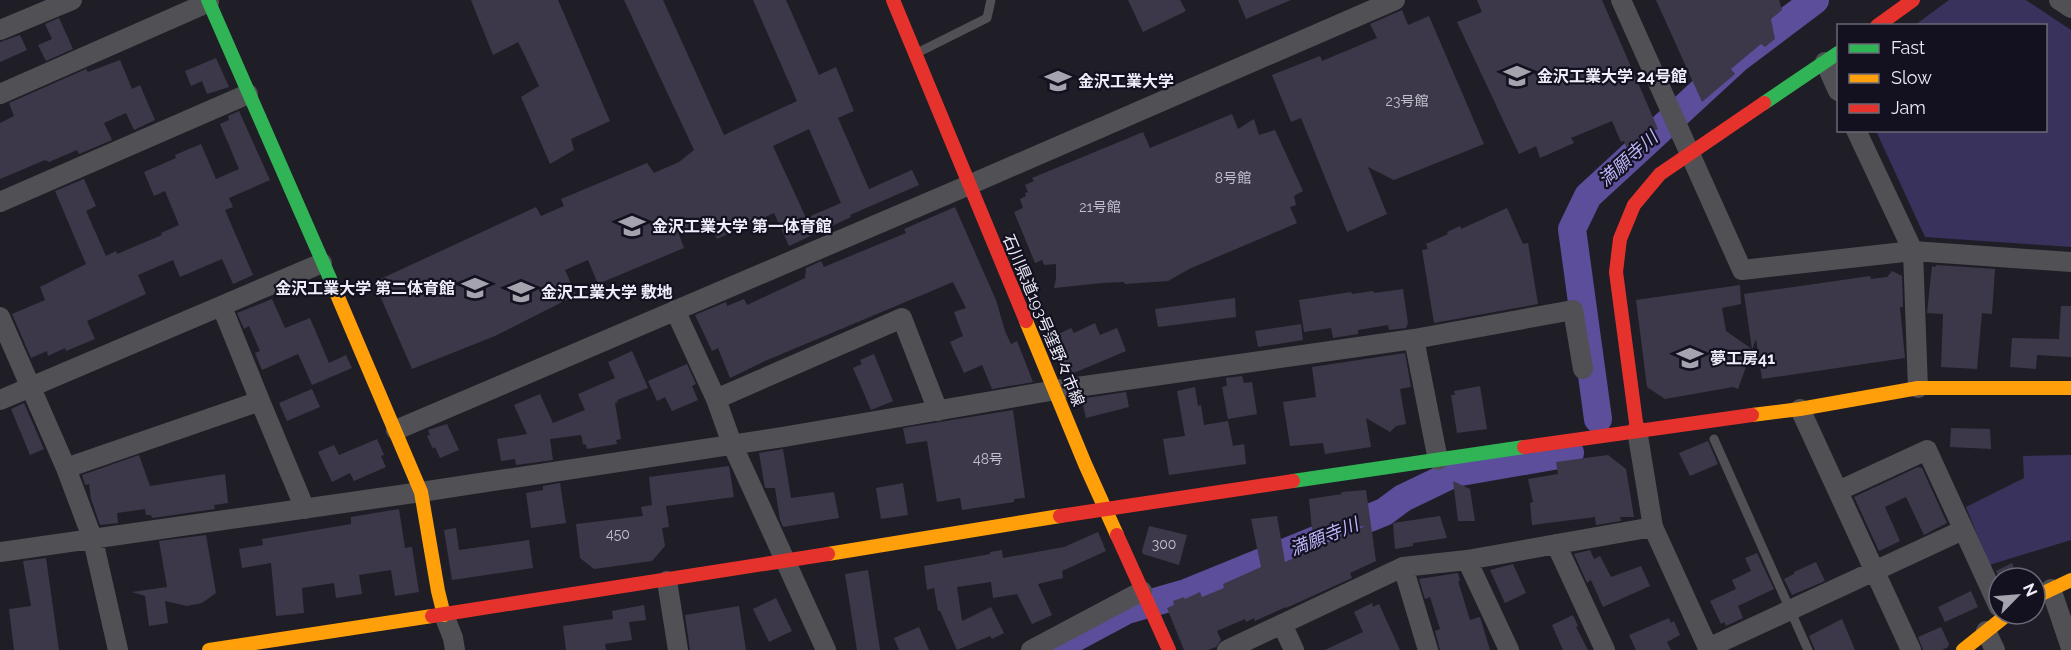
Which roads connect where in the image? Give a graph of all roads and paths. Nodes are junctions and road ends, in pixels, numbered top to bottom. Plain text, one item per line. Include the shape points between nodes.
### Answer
1 (72, 0) edge
2 (893, 0) edge
3 (991, 0) edge
4 (1395, 0) edge
5 (1621, 0) edge
6 (1912, 0) edge
7 (2059, 0) edge
8 (208, 1) edge
9 (2071, 8) edge
10 (1880, 24) edge
11 (0, 30) edge
12 (915, 54) junction
13 (1832, 58) edge
14 (1837, 82) edge
15 (0, 94) edge
16 (248, 94) junction
17 (1857, 132) edge
18 (1692, 155) junction
19 (969, 185) junction
20 (0, 202) edge
21 (1913, 251) junction
22 (2071, 262) edge
23 (322, 263) junction
24 (222, 307) junction
25 (675, 310) junction
26 (0, 317) edge
27 (1414, 339) junction
28 (1583, 369) dead end
29 (31, 387) junction
30 (1918, 388) junction
31 (2071, 388) edge
32 (1056, 390) junction
33 (716, 399) junction
34 (0, 400) edge
35 (260, 401) junction
36 (1800, 409) junction
37 (938, 411) junction
38 (396, 429) junction
39 (1637, 430) junction
40 (1714, 439) dead end
41 (732, 444) junction
42 (1438, 460) junction
43 (66, 468) junction
44 (1838, 491) junction
45 (421, 492) junction
46 (305, 509) junction
47 (1105, 509) junction
48 (1653, 526) junction
49 (1963, 530) junction
50 (93, 540) junction
51 (1556, 544) junction
52 (0, 552) edge
53 (1467, 560) junction
54 (785, 561) junction
55 (1402, 567) junction
56 (1875, 571) junction
57 (1987, 580) edge
58 (2071, 580) edge
59 (667, 581) junction
60 (2047, 591) edge
61 (1146, 599) junction
62 (2047, 601) edge
63 (1791, 611) junction
64 (444, 615) junction
65 (1282, 624) junction
66 (1991, 626) edge
67 (1986, 631) junction
68 (2071, 648) edge
69 (1709, 649) edge
70 (118, 650) edge
71 (209, 650) edge
72 (455, 650) edge
73 (678, 650) edge
74 (826, 650) edge
75 (1031, 650) edge
76 (1169, 650) edge
77 (1227, 650) edge
78 (1294, 650) edge
79 (1428, 650) edge
80 (1509, 650) edge
81 (1605, 650) edge
82 (1808, 650) edge
83 (1911, 650) edge
84 (1963, 650) edge
85 (1995, 650) edge

1 - 11 street
2 - 12 street, 石川県道193号窪野々市線
3 - 12 lane via 987,18
4 - 19 street
5 - 18 street
6 - 10 street
7 - 9 street
8 - 15 street
8 - 16 street
12 - 19 street, 石川県道193号窪野々市線
13 - 14 street
13 - 18 street
16 - 20 street
16 - 23 street
17 - 21 street
18 - 21 street via 1742,270
18 - 39 street via 1660,174 1634,205 1620,238 1616,272
19 - 25 street
19 - 32 street, 石川県道193号窪野々市線
21 - 22 street
21 - 30 street
23 - 24 street
23 - 38 street
24 - 29 street
24 - 35 street
25 - 33 street
25 - 38 street
26 - 29 street
27 - 28 street via 1573,310
27 - 32 street
27 - 42 street
29 - 34 street
29 - 43 street
30 - 31 street
30 - 36 street
32 - 37 street
32 - 47 street, 石川県道193号窪野々市線
33 - 37 street via 902,318
33 - 41 street
35 - 43 street
35 - 46 street
36 - 39 street
36 - 44 street
37 - 41 street
38 - 45 street
39 - 42 street
39 - 48 street
40 - 63 lane
41 - 45 street
41 - 54 street
42 - 47 street
43 - 50 street
44 - 49 street via 1927,450
44 - 56 street
45 - 46 street
45 - 64 street
46 - 50 street
47 - 54 street
47 - 61 street, 石川県道193号窪野々市線
48 - 51 street
48 - 69 street
49 - 56 street
49 - 57 street
50 - 52 street
50 - 70 street
51 - 53 street
51 - 81 street
53 - 55 street
53 - 80 street
54 - 59 street
54 - 74 street
55 - 65 street
55 - 79 street
56 - 63 street
56 - 83 street
58 - 60 street
59 - 64 street
59 - 73 street
61 - 75 street
61 - 76 street, 石川県道193号窪野々市線
62 - 68 street
63 - 69 street
63 - 82 lane
64 - 71 street
64 - 72 street
65 - 77 street
65 - 78 street
66 - 67 street
67 - 84 street
67 - 85 street

